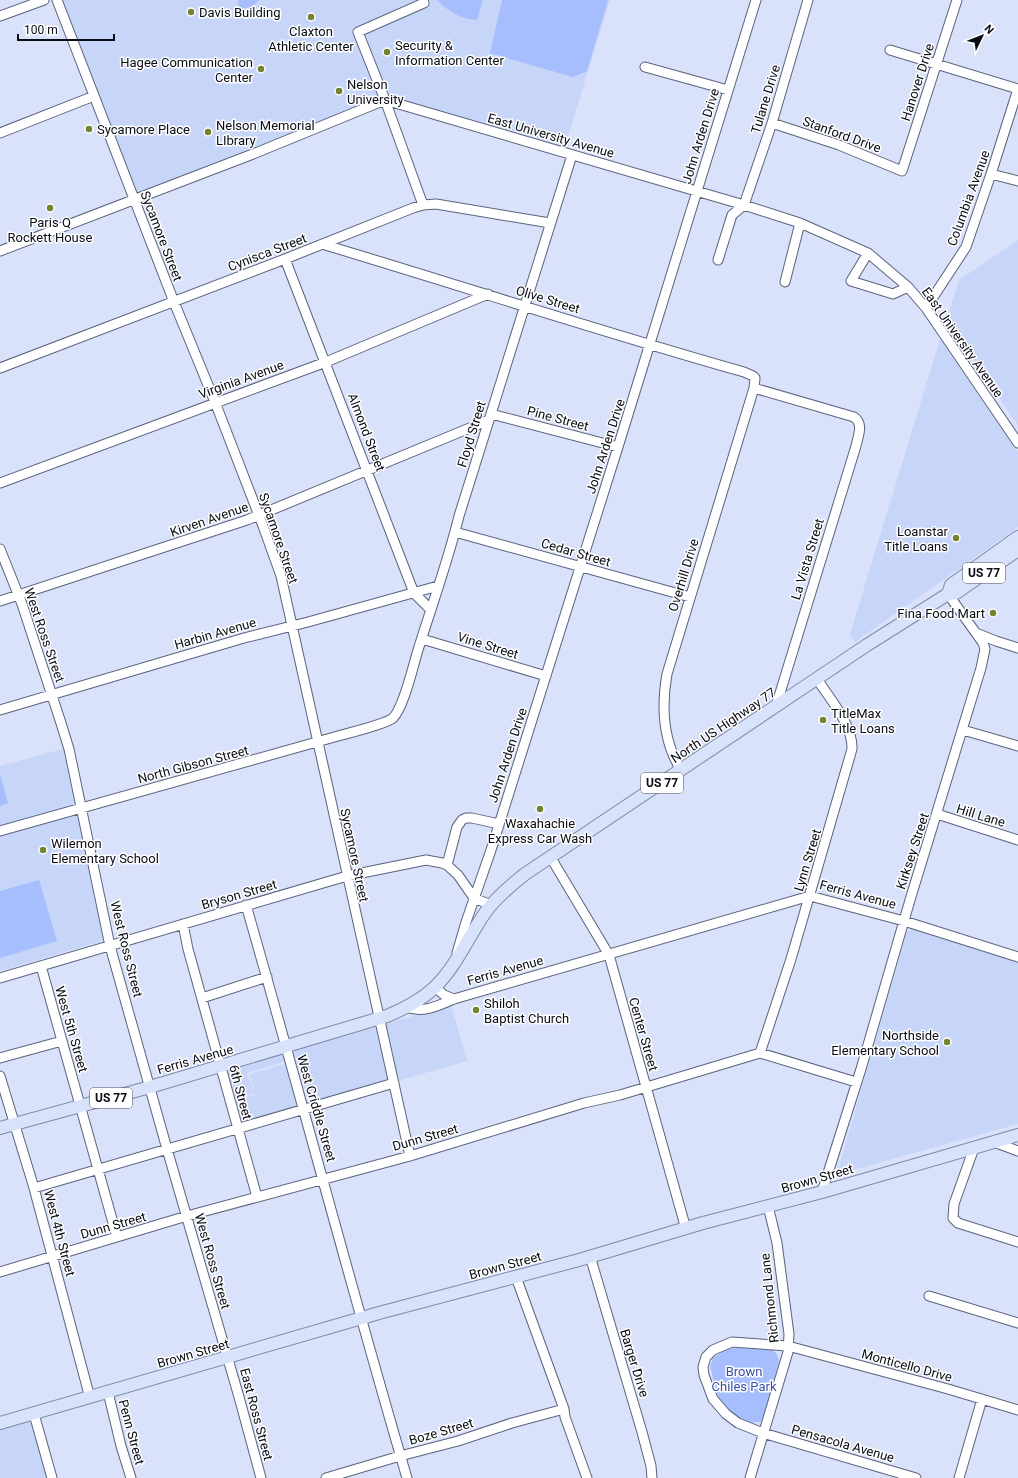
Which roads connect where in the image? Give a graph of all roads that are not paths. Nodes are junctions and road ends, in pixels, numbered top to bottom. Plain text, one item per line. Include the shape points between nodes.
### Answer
1 (44, 0) edge
2 (57, 0) edge
3 (756, 0) edge
4 (808, 0) edge
5 (957, 0) edge
6 (424, 2) edge
7 (0, 16) edge
8 (890, 50) dead end
9 (936, 64) junction
10 (645, 67) dead end
11 (1018, 89) edge
12 (728, 90) junction
13 (94, 96) junction
14 (385, 100) junction
15 (772, 123) junction
16 (0, 133) edge
17 (572, 155) junction
18 (902, 171) joint
19 (991, 174) junction
20 (1018, 181) edge
21 (697, 192) junction
22 (134, 199) junction
23 (423, 205) junction
24 (744, 205) junction
25 (550, 223) junction
26 (800, 223) junction
27 (322, 244) junction
28 (0, 250) edge
29 (868, 253) junction
30 (285, 259) junction
31 (718, 260) dead end
32 (785, 282) dead end
33 (908, 287) junction
34 (488, 294) junction
35 (174, 302) junction
36 (524, 306) junction
37 (926, 308) junction
38 (650, 345) junction
39 (326, 362) junction
40 (0, 368) edge
41 (754, 388) junction
42 (215, 402) junction
43 (490, 417) junction
44 (1018, 444) edge
45 (618, 447) junction
46 (368, 471) junction
47 (0, 483) edge
48 (259, 516) junction
49 (455, 532) junction
50 (1018, 537) edge
51 (0, 549) edge
52 (1018, 550) edge
53 (580, 567) junction
54 (438, 586) junction
55 (414, 593) junction
56 (948, 594) junction
57 (18, 595) junction
58 (690, 597) junction
59 (0, 601) edge
60 (431, 610) junction
61 (292, 626) junction
62 (976, 633) junction
63 (422, 638) junction
64 (1018, 648) edge
65 (546, 676) junction
66 (817, 679) junction
67 (52, 695) junction
68 (776, 706) junction
69 (0, 710) edge
70 (391, 719) joint
71 (963, 730) junction
72 (317, 742) junction
73 (1018, 746) edge
74 (681, 770) junction
75 (82, 808) junction
76 (937, 814) junction
77 (499, 824) junction
78 (0, 831) edge
79 (1018, 840) edge
80 (551, 858) junction
81 (447, 865) junction
82 (347, 876) junction
83 (810, 896) junction
84 (474, 898) junction
85 (246, 905) junction
86 (491, 905) junction
87 (904, 921) junction
88 (183, 924) junction
89 (110, 946) junction
90 (608, 955) junction
91 (1018, 957) edge
92 (454, 965) junction
93 (41, 966) junction
94 (267, 977) junction
95 (0, 978) edge
96 (435, 987) junction
97 (202, 998) junction
98 (454, 999) junction
99 (408, 1007) junction
100 (379, 1019) junction
101 (62, 1041) junction
102 (286, 1047) junction
103 (760, 1053) junction
104 (0, 1058) edge
105 (221, 1066) junction
106 (0, 1076) edge
107 (856, 1082) junction
108 (394, 1084) junction
109 (150, 1087) junction
110 (646, 1087) junction
111 (80, 1106) junction
112 (304, 1109) junction
113 (15, 1124) junction
114 (0, 1128) edge
115 (238, 1129) junction
116 (1018, 1135) edge
117 (994, 1142) junction
118 (974, 1148) junction
119 (167, 1149) junction
120 (1018, 1151) edge
121 (410, 1156) junction
122 (98, 1169) junction
123 (323, 1179) junction
124 (34, 1188) junction
125 (822, 1192) junction
126 (257, 1197) junction
127 (768, 1206) junction
128 (187, 1216) junction
129 (686, 1229) junction
130 (117, 1237) junction
131 (1018, 1242) edge
132 (52, 1256) junction
133 (590, 1256) junction
134 (0, 1272) edge
135 (516, 1277) junction
136 (928, 1296) dead end
137 (362, 1318) junction
138 (1018, 1323) edge
139 (788, 1346) junction
140 (228, 1358) junction
141 (108, 1392) junction
142 (90, 1398) junction
143 (982, 1399) junction
144 (564, 1409) junction
145 (1018, 1410) edge
146 (34, 1414) junction
147 (0, 1423) edge
148 (763, 1433) junction
149 (400, 1456) junction
150 (52, 1478) edge
151 (131, 1478) edge
152 (261, 1478) edge
153 (326, 1478) edge
154 (407, 1478) edge
155 (587, 1478) edge
156 (652, 1478) edge
157 (750, 1478) edge
158 (916, 1478) edge
159 (959, 1478) edge

1 - 7 street
2 - 13 street, Sycamore Street
3 - 12 street, John Arden Drive
4 - 15 street, Tulane Drive
5 - 9 street, Hanover Drive
6 - 14 street via 358,32
8 - 9 street
9 - 11 street
9 - 18 street, Hanover Drive
10 - 12 street
11 - 19 street, Columbia Avenue
12 - 21 street, John Arden Drive
13 - 16 street
13 - 22 street, Sycamore Street
14 - 17 street, East University Avenue
14 - 22 street
14 - 23 street
15 - 18 street, Stanford Drive via 839,145
15 - 24 street, Tulane Drive
17 - 21 street, East University Avenue
17 - 25 street, Floyd Street
19 - 20 street
19 - 37 street, Columbia Avenue via 966,247
21 - 24 street, East University Avenue
21 - 38 street, John Arden Drive
22 - 28 street
22 - 35 street, Sycamore Street
23 - 25 street, Cynisca Street via 436,204
23 - 27 street, Cynisca Street
24 - 26 street, East University Avenue
24 - 31 street via 732,216
25 - 36 street, Floyd Street
26 - 29 street, East University Avenue
26 - 32 street
27 - 30 street, Cynisca Street
27 - 34 street, Olive Street
29 - 33 street, East University Avenue
29 - 33 street via 850,281 893,294
30 - 35 street, Cynisca Street
30 - 39 street, Almond Street
33 - 37 street, East University Avenue
34 - 36 street, Olive Street
34 - 39 street, Virginia Avenue
35 - 40 street, Cynisca Street
35 - 42 street, Sycamore Street
36 - 38 street, Olive Street
36 - 43 street, Floyd Street
37 - 44 street, East University Avenue
38 - 41 street, Olive Street via 744,372 755,378
38 - 45 street, John Arden Drive
39 - 42 street, Virginia Avenue
39 - 46 street, Almond Street
41 - 58 street, Overhill Drive
41 - 68 street, La Vista Street via 854,417 858,420 860,430
42 - 47 street, Virginia Avenue
42 - 48 street, Sycamore Street
43 - 45 street, Pine Street
43 - 46 street, Kirven Avenue
43 - 49 street, Floyd Street
45 - 53 street, John Arden Drive
46 - 48 street, Kirven Avenue
46 - 55 street, Almond Street
48 - 57 street, Kirven Avenue
48 - 61 street, Sycamore Street via 281,576
49 - 53 street, Cedar Street
49 - 54 street, Floyd Street
50 - 56 main road, North US Highway 77 / US 77 via 951,585
51 - 57 street, West Ross Street
52 - 56 main road, North US Highway 77 / US 77 via 956,593
53 - 58 street, Cedar Street
53 - 65 street, John Arden Drive
54 - 55 street, Harbin Avenue
54 - 60 street, Floyd Street
55 - 60 street, Almond Street
55 - 61 street, Harbin Avenue
56 - 62 street, Kirksey Street
56 - 66 main road, North US Highway 77 / US 77
57 - 59 street, Kirven Avenue
57 - 67 street, West Ross Street
58 - 74 street, Overhill Drive via 664,686 663,708 667,741
60 - 63 street, Floyd Street
61 - 67 street, Harbin Avenue
61 - 72 street, Sycamore Street
62 - 64 street
62 - 71 street, Kirksey Street via 985,649 982,668
63 - 65 street, Vine Street
63 - 70 street, Floyd Street via 399,709
65 - 77 street, John Arden Drive
66 - 68 main road, North US Highway 77 / US 77
66 - 83 street, Lynn Street via 848,727 852,749
67 - 69 street, Harbin Avenue
67 - 75 street, West Ross Street via 69,749
68 - 74 main road, North US Highway 77 / US 77
70 - 72 street, North Gibson Street
71 - 73 street
71 - 76 street, Kirksey Street
72 - 75 street, North Gibson Street
72 - 82 street, Sycamore Street
74 - 80 main road, North US Highway 77 / US 77
75 - 78 street, North Gibson Street
75 - 89 street, West Ross Street
76 - 79 street, Hill Lane
76 - 87 street, Kirksey Street
77 - 81 street via 472,818 462,820 457,827
77 - 84 street, John Arden Drive
80 - 86 main road, North US Highway 77 / US 77 via 512,884
80 - 90 street, Center Street
81 - 82 street, Bryson Street via 426,860
81 - 84 street via 458,875
82 - 85 street, Bryson Street
82 - 100 street, Sycamore Street
83 - 87 street, Ferris Avenue
83 - 90 street, Ferris Avenue
83 - 103 street, Lynn Street
84 - 86 street
84 - 92 street
85 - 88 street, Bryson Street
85 - 94 street, West Criddle Street
86 - 92 main road, North US Highway 77 / US 77
87 - 91 street, Ferris Avenue
87 - 107 street, Kirksey Street
88 - 89 street, Bryson Street
88 - 97 street, 6th Street
89 - 93 street, Bryson Street
89 - 109 street, West Ross Street
90 - 98 street, Ferris Avenue
90 - 110 street, Center Street
92 - 96 main road, North US Highway 77 / US 77
93 - 95 street, Bryson Street
93 - 101 street, West 5th Street
94 - 97 street
94 - 102 street, West Criddle Street
96 - 98 street
96 - 99 main road, North US Highway 77 / US 77
97 - 105 street, 6th Street
98 - 99 street, Ferris Avenue via 419,1010
99 - 100 main road, Ferris Avenue / US 77
100 - 102 main road, Ferris Avenue / US 77
100 - 108 street, Sycamore Street
101 - 104 street
101 - 111 street, West 5th Street
102 - 105 main road, Ferris Avenue / US 77
102 - 112 street, West Criddle Street
103 - 107 street
103 - 110 street, Dunn Street
105 - 109 main road, Ferris Avenue / US 77
105 - 115 street, 6th Street
106 - 113 street, West 4th Street
107 - 125 street, Kirksey Street
108 - 112 street
108 - 121 street, Sycamore Street
109 - 111 main road, Ferris Avenue / US 77
109 - 119 street, West Ross Street
110 - 121 street, Dunn Street via 584,1103
110 - 129 street, Center Street
111 - 113 main road, Ferris Avenue / US 77
111 - 122 street, West 5th Street
112 - 115 street
112 - 123 street, West Criddle Street
113 - 114 main road, Ferris Avenue / US 77
113 - 124 street, West 4th Street
115 - 119 street
115 - 126 street, 6th Street
116 - 117 main road, Brown Street
117 - 118 main road, Brown Street
117 - 120 street
118 - 125 main road, Brown Street
118 - 131 street via 954,1204 953,1218 958,1223
119 - 122 street
119 - 128 street, West Ross Street
121 - 123 street, Dunn Street
122 - 124 street
122 - 130 street, West 5th Street
123 - 126 street, Dunn Street
123 - 137 street, West Criddle Street
124 - 132 street, West 4th Street
125 - 127 main road, Brown Street
126 - 128 street, Dunn Street
127 - 129 main road, Brown Street
127 - 139 street, Richmond Lane via 778,1251 789,1334
128 - 130 street, Dunn Street
128 - 140 street, West Ross Street
129 - 133 main road, Brown Street
130 - 132 street, Dunn Street
132 - 134 street, Dunn Street
132 - 142 street, West 4th Street
133 - 135 main road, Brown Street
133 - 156 street, Barger Drive via 642,1432
135 - 137 main road, Brown Street
135 - 144 street
136 - 138 street
137 - 140 main road, Brown Street
137 - 149 street, West Criddle Street
139 - 143 street, Monticello Drive
139 - 148 street, Richmond Lane
139 - 148 street, Monticello Drive via 732,1342 713,1350 706,1357 703,1367 708,1388 717,1405 738,1423
140 - 141 main road, Brown Street
140 - 152 street, East Ross Street
141 - 142 main road, Brown Street
141 - 151 street, Penn Street
142 - 146 main road, Brown Street
143 - 145 street, Monticello Drive
143 - 159 street
144 - 149 street, Boze Street
144 - 155 street via 564,1417
146 - 147 main road, Brown Street
146 - 150 street
148 - 157 street, Richmond Lane
148 - 158 street, Pensacola Avenue
149 - 153 street, Boze Street
149 - 154 street, West Criddle Street

